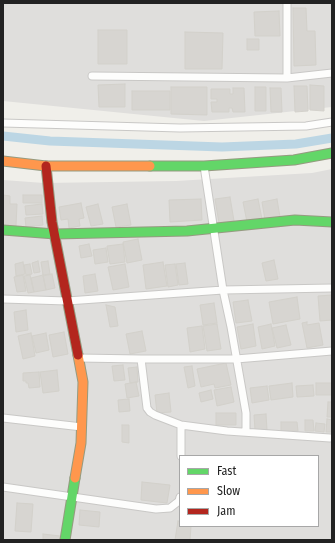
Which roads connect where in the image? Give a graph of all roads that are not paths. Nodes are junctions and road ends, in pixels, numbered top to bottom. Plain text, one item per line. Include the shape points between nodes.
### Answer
1 (287, 3) edge
2 (332, 73) edge
3 (92, 76) dead end
4 (287, 78) junction
5 (332, 122) edge
6 (3, 123) edge
7 (332, 153) edge
8 (3, 160) edge
9 (46, 166) junction
10 (204, 166) junction
11 (332, 222) edge
12 (214, 229) junction
13 (3, 230) edge
14 (55, 234) junction
15 (332, 288) edge
16 (223, 290) junction
17 (3, 300) edge
18 (67, 301) junction
19 (332, 351) edge
20 (78, 358) junction
21 (236, 359) junction
22 (141, 360) junction
23 (3, 418) edge
24 (181, 426) junction
25 (82, 427) junction
26 (246, 432) junction
27 (330, 438) dead end
28 (181, 455) edge
29 (3, 487) edge
30 (72, 497) junction
31 (179, 501) edge
32 (65, 540) edge

1 - 4 street
2 - 4 street
3 - 4 street
5 - 6 street via 306,126 180,128
7 - 10 street via 294,160
8 - 9 street
9 - 10 street
9 - 14 street
10 - 12 street
11 - 12 street via 295,220
12 - 14 street
12 - 16 street
13 - 14 street
14 - 18 street
15 - 16 street
16 - 18 street
16 - 21 street
17 - 18 street
18 - 20 street
19 - 21 street
20 - 22 street
20 - 25 street via 83,382
21 - 22 street
21 - 26 street via 246,413
22 - 24 street via 147,408 150,412
23 - 25 street
24 - 26 street
24 - 28 street
25 - 30 street
26 - 27 street
29 - 30 street
30 - 31 street via 156,509 170,508
30 - 32 street

